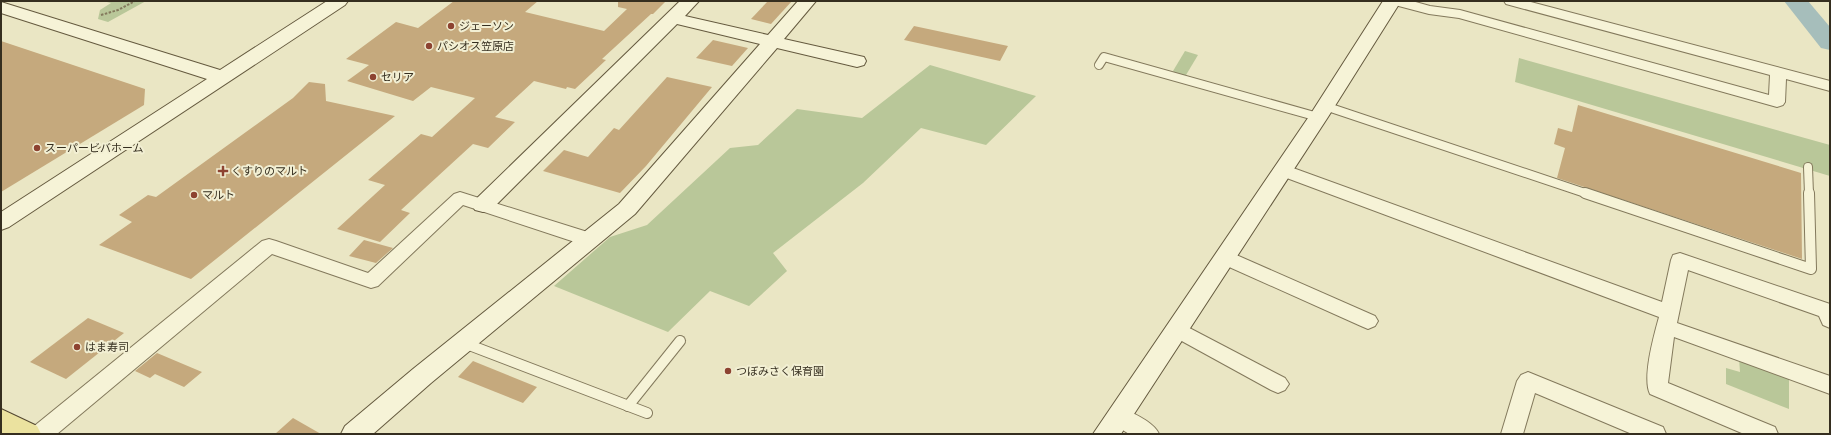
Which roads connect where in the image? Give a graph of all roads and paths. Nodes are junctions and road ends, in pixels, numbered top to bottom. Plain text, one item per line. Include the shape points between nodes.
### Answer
1 (135, 1) edge
2 (339, 1) edge
3 (690, 1) edge
4 (807, 1) edge
5 (1392, 1) edge
6 (1396, 1) edge
7 (1511, 1) edge
8 (1529, 6) junction
9 (1, 7) edge
10 (101, 15) dead end
11 (673, 18) junction
12 (1520, 31) junction
13 (773, 42) junction
14 (857, 61) dead end
15 (1099, 65) dead end
16 (1778, 73) junction
17 (221, 77) junction
18 (1830, 86) edge
19 (1321, 112) junction
20 (1808, 167) dead end
21 (1282, 170) junction
22 (483, 205) junction
23 (1, 222) edge
24 (590, 240) junction
25 (1225, 256) junction
26 (1669, 320) junction
27 (1830, 320) edge
28 (1368, 321) dead end
29 (1176, 329) junction
30 (680, 341) dead end
31 (463, 342) junction
32 (1278, 384) dead end
33 (1830, 385) edge
34 (628, 406) junction
35 (647, 413) dead end
36 (1118, 416) junction
37 (1, 420) edge
38 (28, 434) edge
39 (41, 434) edge
40 (354, 434) edge
41 (1106, 434) edge
42 (1148, 434) edge
43 (1512, 434) edge
44 (1653, 434) edge
45 (1767, 434) edge

1 - 10 path
2 - 17 street
3 - 11 street
4 - 13 street
5 - 19 street
6 - 12 street via 1429,10 1460,14
7 - 8 street
8 - 12 street
8 - 16 street
9 - 17 street
11 - 13 street
11 - 22 street
12 - 16 street via 1777,102
13 - 14 street
13 - 24 street via 640,195
15 - 19 lane via 1104,57
16 - 18 street
17 - 23 street
19 - 20 lane via 1516,169 1811,269
19 - 21 street
21 - 25 street
21 - 26 street
22 - 24 street
22 - 39 street via 460,198 372,281 269,246
24 - 31 street
25 - 28 street
25 - 29 street
26 - 27 street via 1680,260 1828,311
26 - 33 street
26 - 45 street via 1661,348 1657,388
29 - 32 street
29 - 36 street
30 - 34 lane
31 - 34 lane
31 - 40 street
34 - 35 lane
36 - 41 street
36 - 42 street
37 - 38 main road
43 - 44 street via 1528,381

